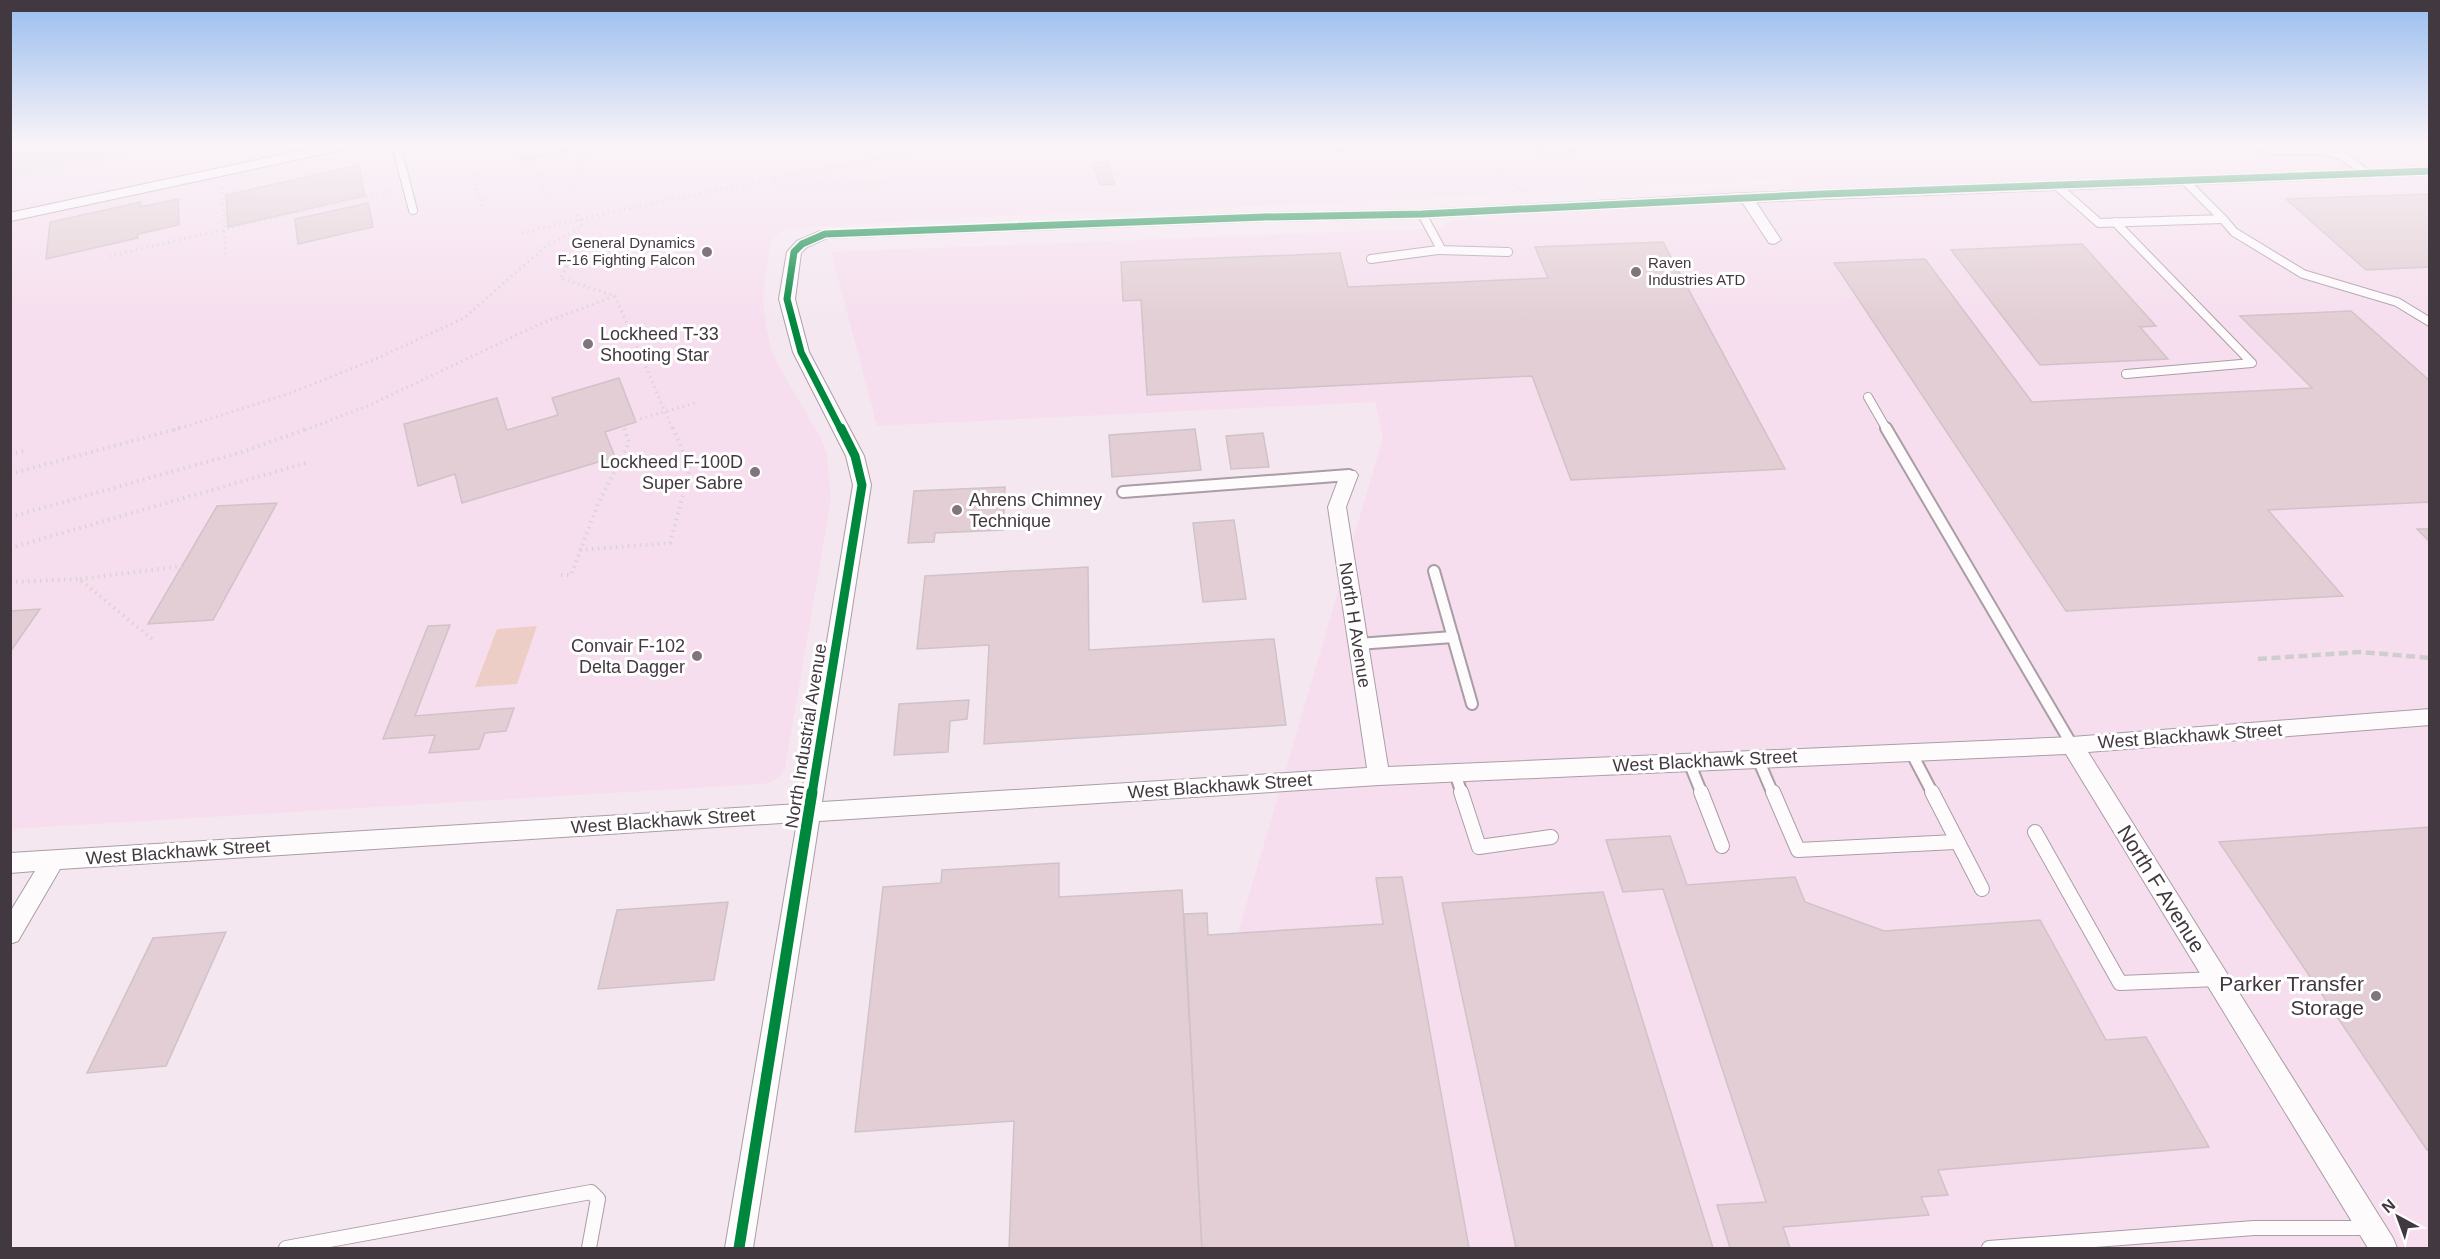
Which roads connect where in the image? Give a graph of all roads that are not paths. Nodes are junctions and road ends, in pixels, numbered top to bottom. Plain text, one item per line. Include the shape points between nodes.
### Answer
1 (71, 204) edge
2 (411, 204) edge
3 (1619, 204) edge
4 (1750, 204) edge
5 (2077, 204) edge
6 (2208, 204) edge
7 (413, 210) dead end
8 (1422, 214) junction
9 (10, 217) edge
10 (2223, 219) junction
11 (2115, 222) junction
12 (1774, 240) dead end
13 (1438, 250) junction
14 (1508, 252) dead end
15 (1371, 259) dead end
16 (2430, 322) edge
17 (2126, 374) dead end
18 (1868, 397) dead end
19 (1349, 475) joint
20 (1123, 492) dead end
21 (1434, 571) dead end
22 (1453, 638) junction
23 (1358, 644) junction
24 (1472, 704) dead end
25 (2430, 717) edge
26 (2072, 745) junction
27 (1911, 752) junction
28 (1758, 759) junction
29 (1689, 762) junction
30 (1455, 773) junction
31 (1379, 776) junction
32 (810, 812) junction
33 (2035, 832) dead end
34 (1551, 837) dead end
35 (1955, 842) junction
36 (1722, 846) dead end
37 (54, 860) junction
38 (10, 863) edge
39 (1982, 889) dead end
40 (10, 934) edge
41 (2217, 979) junction
42 (2370, 1228) junction
43 (286, 1248) edge
44 (589, 1248) edge
45 (739, 1248) edge
46 (1989, 1248) edge
47 (2383, 1248) edge

1 - 9 lane
2 - 7 lane
3 - 8 street
4 - 12 street
5 - 11 lane via 2099,223
6 - 10 lane
8 - 13 lane via 1440,247
8 - 32 street, North Industrial Avenue via 825,234 802,244 794,252 787,299 801,352 855,456 862,485
10 - 11 lane
10 - 16 lane via 2234,232 2303,274 2397,302
11 - 17 lane via 2252,363
13 - 14 lane
13 - 15 lane
18 - 26 lane
19 - 20 lane
19 - 23 street, North H Avenue via 1337,507
21 - 22 lane
22 - 23 lane
22 - 24 lane
23 - 31 street, North H Avenue
25 - 26 street, West Blackhawk Street
26 - 27 street, West Blackhawk Street
26 - 41 street, North F Avenue
27 - 28 street, West Blackhawk Street
27 - 35 lane
28 - 29 street, West Blackhawk Street
28 - 35 lane via 1798,850
29 - 30 street, West Blackhawk Street
29 - 36 lane
30 - 31 street, West Blackhawk Street
30 - 34 lane via 1479,848
31 - 32 street, West Blackhawk Street
32 - 37 street, West Blackhawk Street
32 - 45 street, North Industrial Avenue
33 - 41 lane via 2120,983
35 - 39 lane
37 - 38 street, West Blackhawk Street
37 - 40 street
41 - 42 street, North F Avenue
42 - 46 lane via 2254,1228
42 - 47 street, North F Avenue
43 - 44 lane via 591,1192 598,1199

